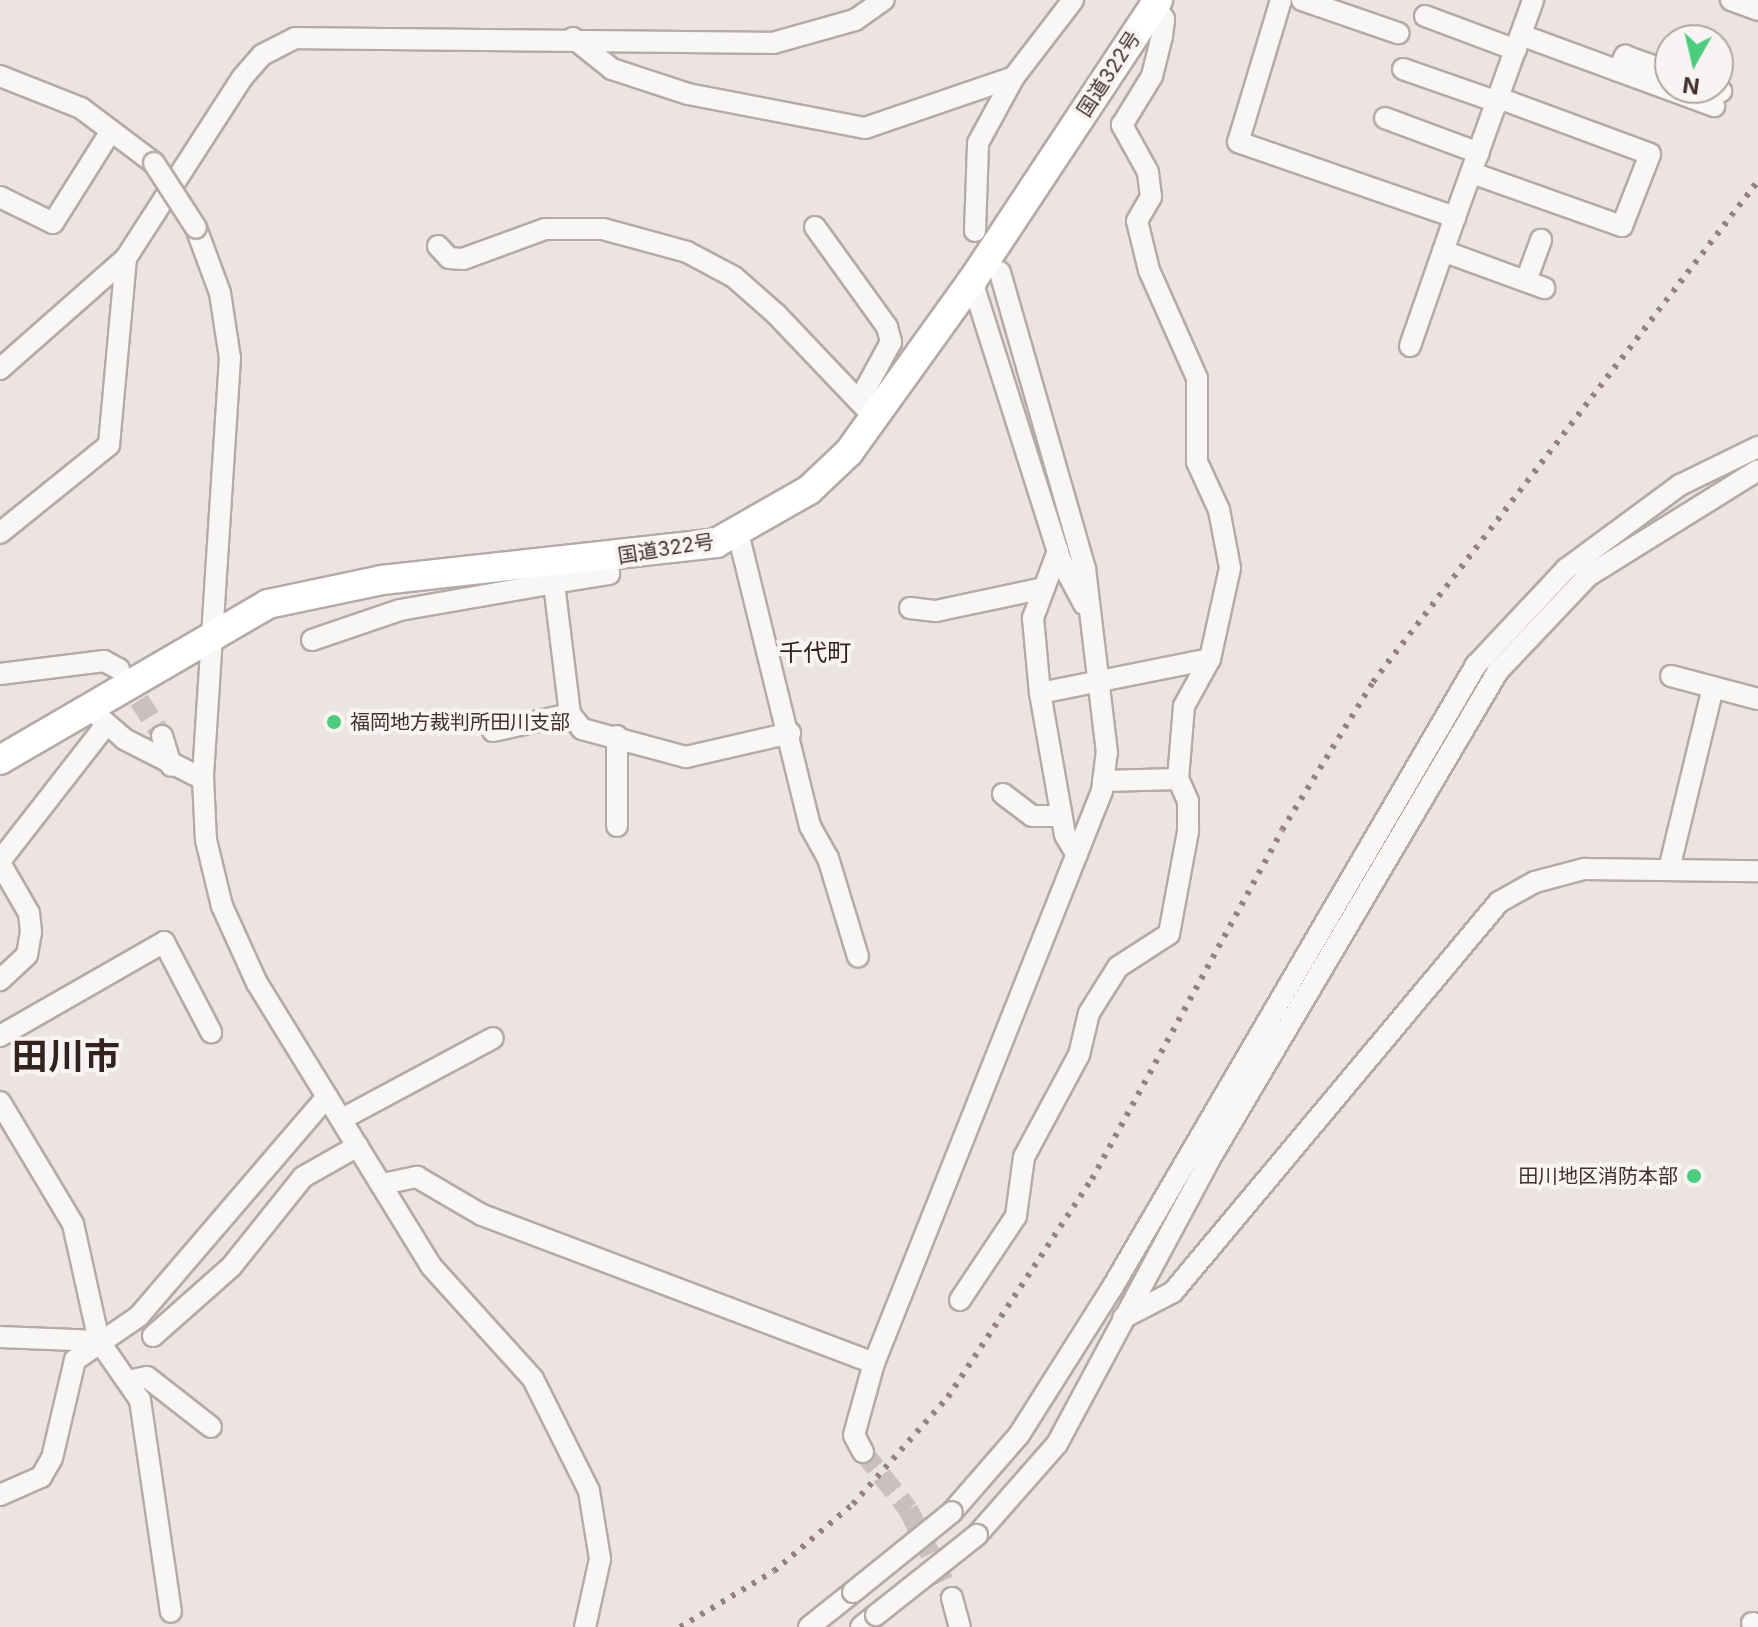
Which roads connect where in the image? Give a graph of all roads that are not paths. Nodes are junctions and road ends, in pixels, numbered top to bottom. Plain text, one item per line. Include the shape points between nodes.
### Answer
1 (1073, 0) edge
2 (1281, 0) edge
3 (1302, 0) edge
4 (1533, 0) edge
5 (879, 1) edge
6 (1736, 1) edge
7 (1157, 3) edge
8 (1758, 10) edge
9 (1425, 16) dead end
10 (1398, 33) dead end
11 (573, 38) junction
12 (1519, 42) junction
13 (1654, 66) edge
14 (1403, 69) dead end
15 (1618, 71) junction
16 (0, 76) edge
17 (1014, 77) junction
18 (1654, 80) edge
19 (1499, 100) junction
20 (1385, 118) dead end
21 (111, 131) junction
22 (1479, 153) junction
23 (1472, 173) junction
24 (0, 197) edge
25 (1455, 217) junction
26 (815, 227) dead end
27 (975, 231) dead end
28 (1541, 240) dead end
29 (438, 246) dead end
30 (1443, 251) junction
31 (126, 258) junction
32 (1000, 272) dead end
33 (972, 281) junction
34 (1410, 346) dead end
35 (4, 358) edge
36 (866, 409) junction
37 (1758, 447) edge
38 (1758, 470) edge
39 (0, 533) edge
40 (738, 533) junction
41 (1058, 551) junction
42 (606, 558) junction
43 (554, 583) junction
44 (1044, 588) junction
45 (910, 608) dead end
46 (1086, 608) junction
47 (213, 630) junction
48 (312, 640) dead end
49 (1210, 659) junction
50 (119, 669) dead end
51 (0, 674) edge
52 (1671, 676) dead end
53 (1099, 680) junction
54 (1713, 687) junction
55 (1040, 693) junction
56 (1758, 699) edge
57 (570, 714) junction
58 (98, 716) junction
59 (493, 731) dead end
60 (790, 733) junction
61 (162, 736) tunnel mouth
62 (617, 736) junction
63 (0, 760) edge
64 (171, 766) junction
65 (203, 779) junction
66 (1178, 779) junction
67 (1103, 781) junction
68 (1003, 794) dead end
69 (1389, 805) junction
70 (1411, 813) junction
71 (1061, 816) junction
72 (617, 826) dead end
73 (1077, 855) junction
74 (0, 862) edge
75 (1670, 865) junction
76 (1758, 871) edge
77 (858, 957) dead end
78 (0, 980) edge
79 (211, 1032) dead end
80 (0, 1036) edge
81 (493, 1038) dead end
82 (327, 1097) junction
83 (0, 1102) edge
84 (342, 1119) junction
85 (358, 1146) junction
86 (383, 1184) junction
87 (1128, 1261) junction
88 (1148, 1272) junction
89 (1184, 1278) junction
90 (960, 1300) dead end
91 (1123, 1318) junction
92 (153, 1336) dead end
93 (0, 1337) edge
94 (99, 1341) junction
95 (874, 1363) junction
96 (128, 1381) junction
97 (211, 1427) dead end
98 (863, 1452) tunnel mouth
99 (0, 1495) edge
100 (952, 1598) tunnel mouth
101 (171, 1612) dead end
102 (868, 1621) edge
103 (818, 1624) edge
104 (585, 1626) edge
105 (960, 1627) edge

1 - 17 street
2 - 25 street via 1238,142
3 - 10 street
4 - 12 street
5 - 11 street via 855,20 773,43
6 - 8 street
7 - 33 highway, 国道322号
7 - 49 street via 1164,19 1152,76 1122,125 1148,172 1151,197 1137,221 1149,270 1197,378 1197,462 1219,510 1230,568
9 - 12 street
11 - 17 street via 612,69 688,94 865,128
11 - 31 street via 295,38 262,55 242,78
12 - 15 street
12 - 19 street
13 - 15 street via 1625,56
14 - 19 street
15 - 18 street
16 - 21 street via 81,108
17 - 27 street via 978,143
19 - 22 street
19 - 23 street via 1650,154 1622,226
20 - 22 street
21 - 24 street via 53,223
21 - 47 street, bridge via 154,163 196,228 220,293 230,358
22 - 23 street
23 - 25 street
25 - 30 street
26 - 36 street via 887,327 891,342
28 - 30 street via 1535,284
29 - 36 street via 449,258 463,259 545,229 603,229 687,252 734,277
30 - 34 street
31 - 35 street
31 - 39 street via 109,445
32 - 46 street via 1085,569
33 - 36 highway, 国道322号
33 - 41 street
36 - 40 highway, 国道322号 via 809,490
37 - 69 street via 1645,510 1512,621 1438,720
38 - 70 street via 1656,528 1549,612 1460,725
40 - 42 highway, 国道322号 via 716,543
40 - 60 street
41 - 44 street
41 - 46 street
42 - 43 street via 609,574
42 - 47 highway, 国道322号 via 382,580 268,604
43 - 48 street via 400,610
43 - 57 street
44 - 45 street via 936,611
44 - 55 street via 1031,651
46 - 53 street
47 - 58 highway, 国道322号
47 - 65 street
49 - 53 street
49 - 66 street via 1184,706
50 - 51 street via 104,661
52 - 54 street
53 - 55 street
53 - 67 street
54 - 56 street
54 - 75 street
55 - 71 street
57 - 59 street
57 - 62 street via 582,729
58 - 63 highway, 国道322号
58 - 64 street
58 - 74 street
60 - 62 street via 686,757
60 - 77 street via 810,826 828,858
61 - 64 street
62 - 72 street
64 - 65 street
65 - 82 street via 206,840 222,906 257,983
66 - 67 street
66 - 90 street via 1188,801 1188,831 1169,934 1118,967 1089,1013 1079,1055 1024,1157 1016,1216
67 - 73 street
68 - 71 street via 1032,816
69 - 70 street
69 - 87 street
70 - 88 street
71 - 73 street
73 - 95 street
74 - 78 street via 29,913 31,932 27,955
75 - 76 street
75 - 89 street via 1584,869 1535,882 1499,902
79 - 80 street via 164,942
81 - 84 street
82 - 84 street
82 - 94 street via 139,1316
83 - 94 street via 73,1224
84 - 85 street
85 - 86 street
85 - 92 street via 303,1177 231,1267
86 - 95 street via 417,1177 482,1215
86 - 104 street via 431,1266 533,1379 589,1491 600,1559
87 - 88 street
87 - 103 street, bridge via 1019,1435 952,1512
88 - 89 street
88 - 91 street
89 - 91 street
91 - 102 street, bridge via 1057,1444 977,1535
93 - 94 street
94 - 96 street
94 - 99 street via 75,1360 52,1458 41,1477
95 - 98 street via 854,1435
96 - 97 street via 147,1377
96 - 101 street via 140,1400
100 - 105 street

